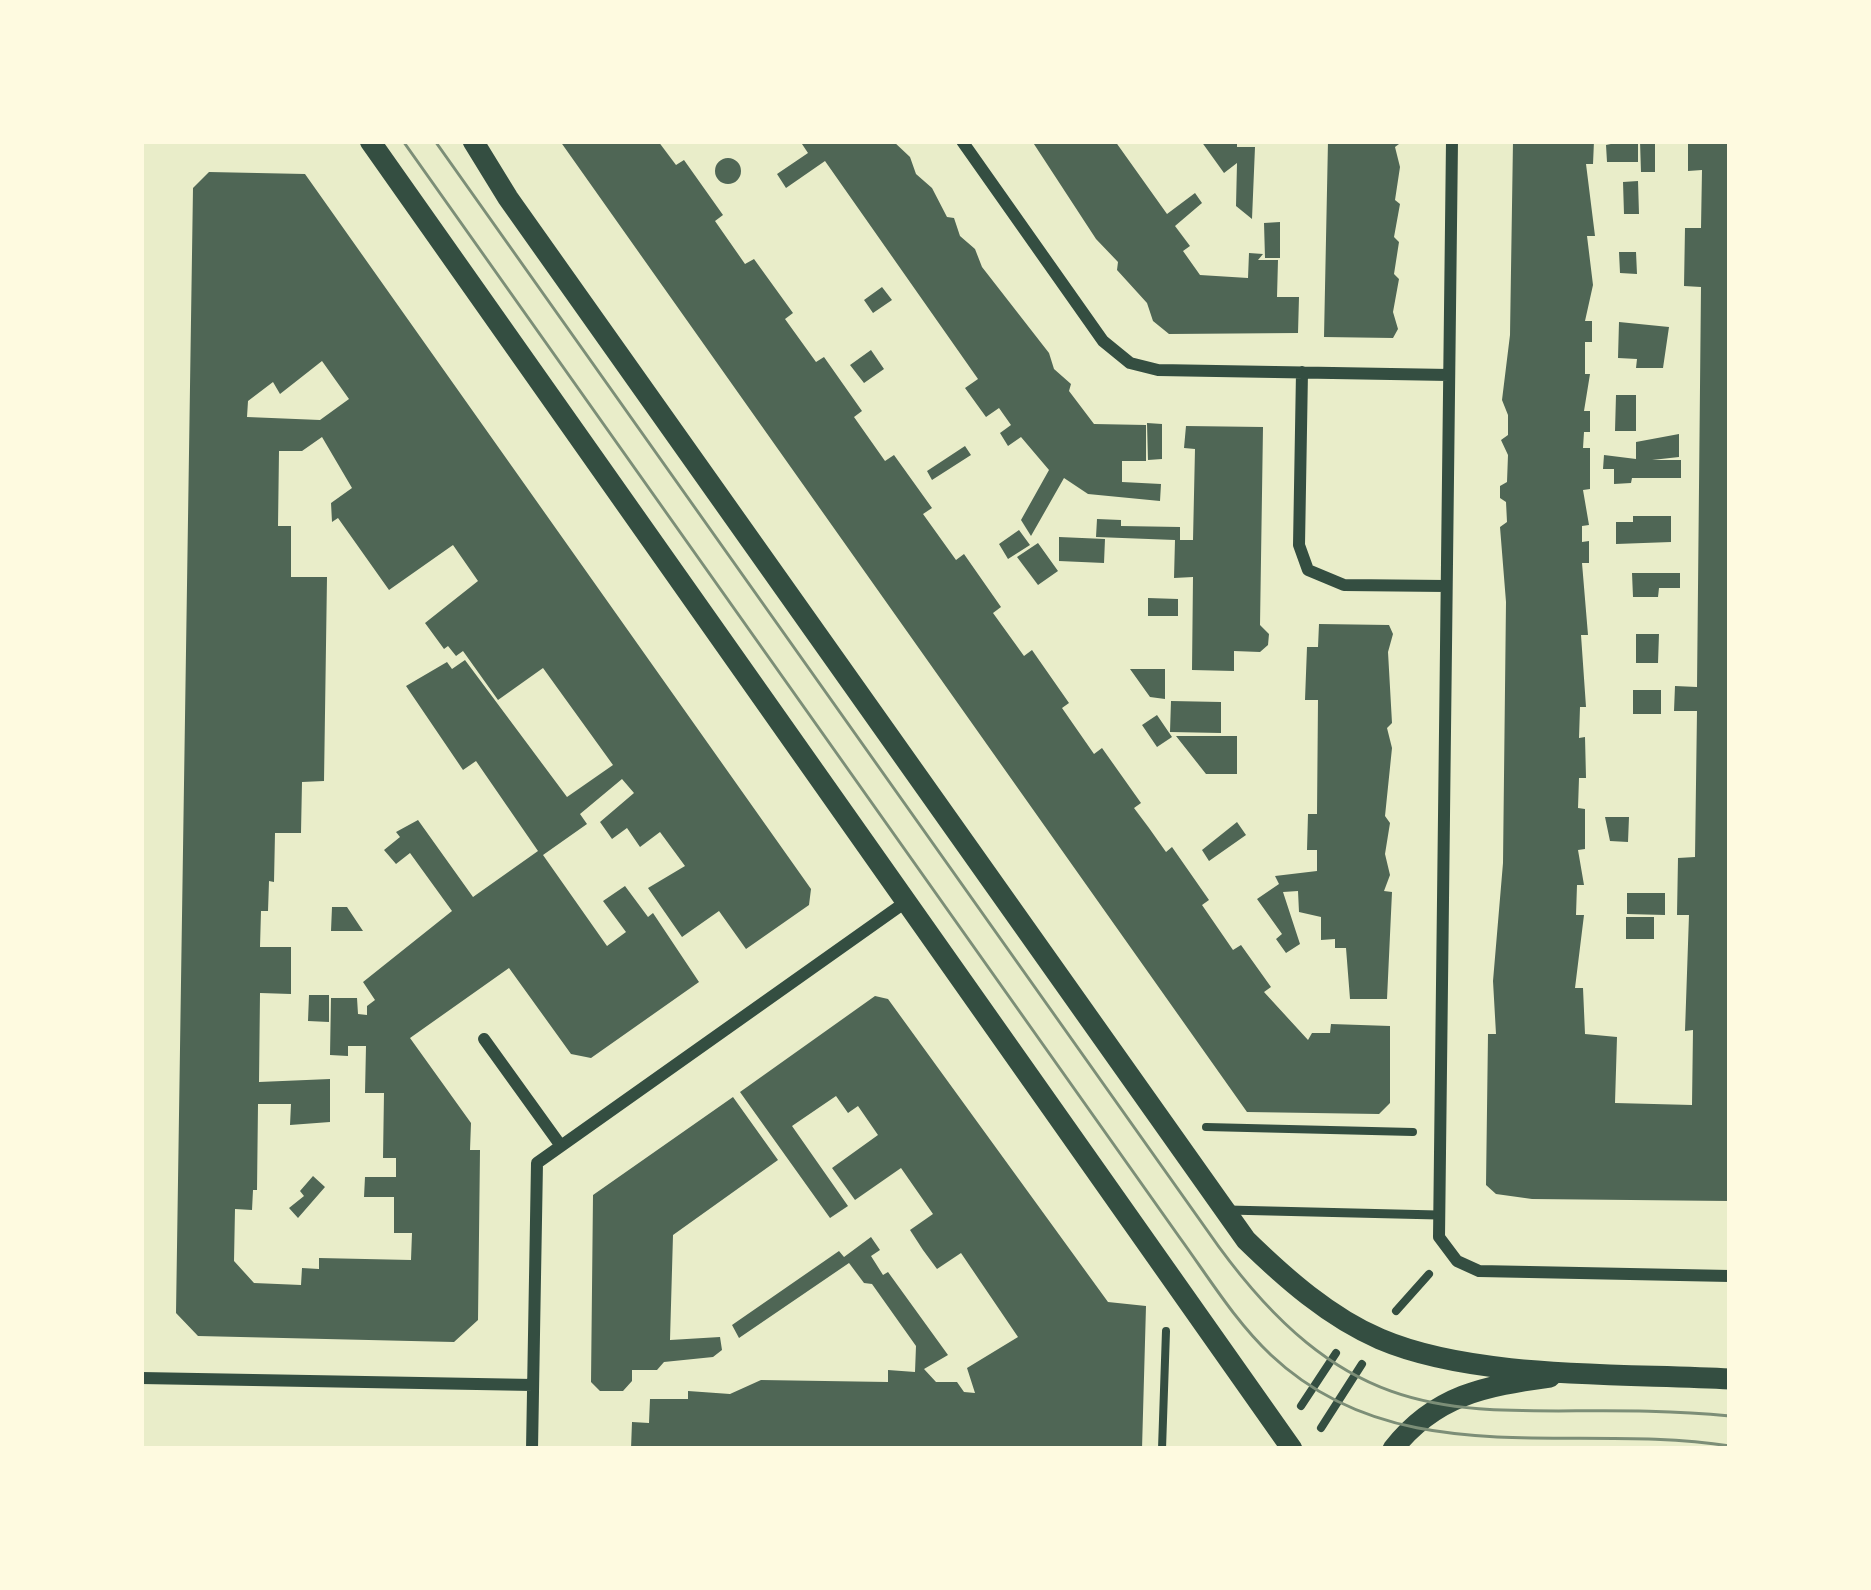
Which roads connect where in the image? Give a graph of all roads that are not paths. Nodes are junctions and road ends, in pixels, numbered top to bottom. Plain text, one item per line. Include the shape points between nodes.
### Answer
1 (370, 141) edge
2 (473, 141) edge
3 (962, 141) edge
4 (1452, 141) edge
5 (1302, 372) junction
6 (1449, 375) junction
7 (1446, 586) junction
8 (908, 900) junction
9 (484, 1040) dead end
10 (561, 1146) junction
11 (1223, 1210) junction
12 (1438, 1215) junction
13 (1730, 1276) edge
14 (1580, 1373) junction
15 (141, 1378) edge
16 (1730, 1379) edge
17 (533, 1385) junction
18 (1296, 1441) edge
19 (532, 1449) edge
20 (1393, 1449) edge

1 - 8 street
2 - 11 street
3 - 5 street via 1123,358 1158,370
4 - 6 street
5 - 6 street
5 - 7 street via 1299,545 1309,570 1344,585
6 - 7 street
7 - 12 street
8 - 10 street
8 - 18 street
9 - 10 street
10 - 17 street via 537,1163
11 - 12 lane
11 - 14 street via 1275,1268 1378,1338 1436,1355
12 - 13 street via 1442,1244 1457,1261 1491,1273
14 - 16 street
14 - 20 street via 1469,1391 1428,1413
15 - 17 street
17 - 19 street

